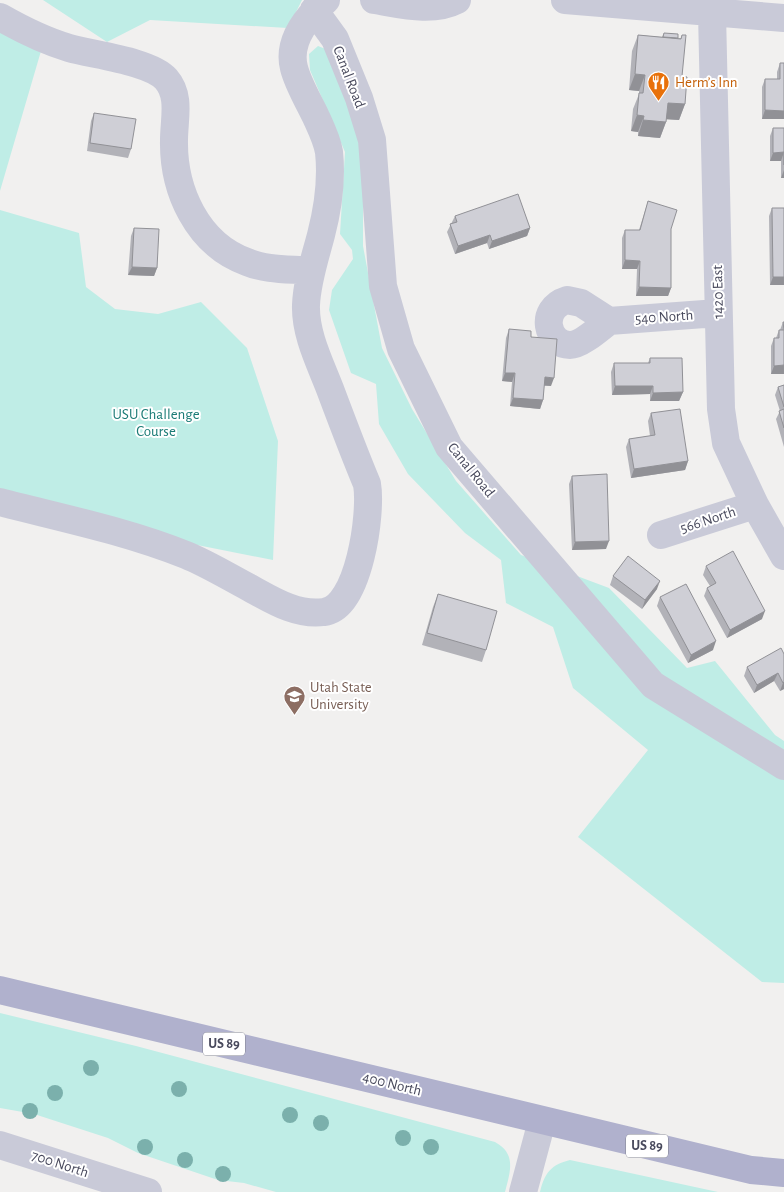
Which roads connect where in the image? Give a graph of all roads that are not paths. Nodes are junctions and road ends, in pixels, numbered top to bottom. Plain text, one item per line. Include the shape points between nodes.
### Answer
1 (374, 0) edge
2 (457, 0) edge
3 (565, 0) edge
4 (320, 5) edge
5 (712, 13) junction
6 (0, 16) edge
7 (784, 18) edge
8 (310, 271) junction
9 (718, 313) junction
10 (609, 321) dead end
11 (0, 502) edge
12 (755, 505) junction
13 (661, 534) dead end
14 (784, 556) edge
15 (784, 766) edge
16 (0, 990) edge
17 (542, 1121) junction
18 (0, 1145) edge
19 (784, 1173) edge
20 (148, 1192) edge
21 (523, 1192) edge

1 - 2 street via 421,7 451,4
3 - 5 street
4 - 8 street via 297,35 292,52 294,69 324,132 328,150 327,207
4 - 15 street, Canal Road via 359,98 372,140 383,286 401,349 449,447 653,686
5 - 7 street
5 - 9 street, 1420 East
6 - 8 street via 68,48 158,72 174,91 174,159 188,204 201,230 230,256 270,267
8 - 11 street via 306,306 309,331 369,496 363,549 348,593 339,605 326,612 309,614 278,604 188,556 164,547
9 - 10 street, 540 North
9 - 12 street, 1420 East via 721,409 726,443
12 - 13 street, 566 North
12 - 14 street, 1420 East
16 - 17 main road, 400 North / US 89
17 - 19 main road, 400 North / US 89 via 752,1170
17 - 21 street
18 - 20 street, 700 North

